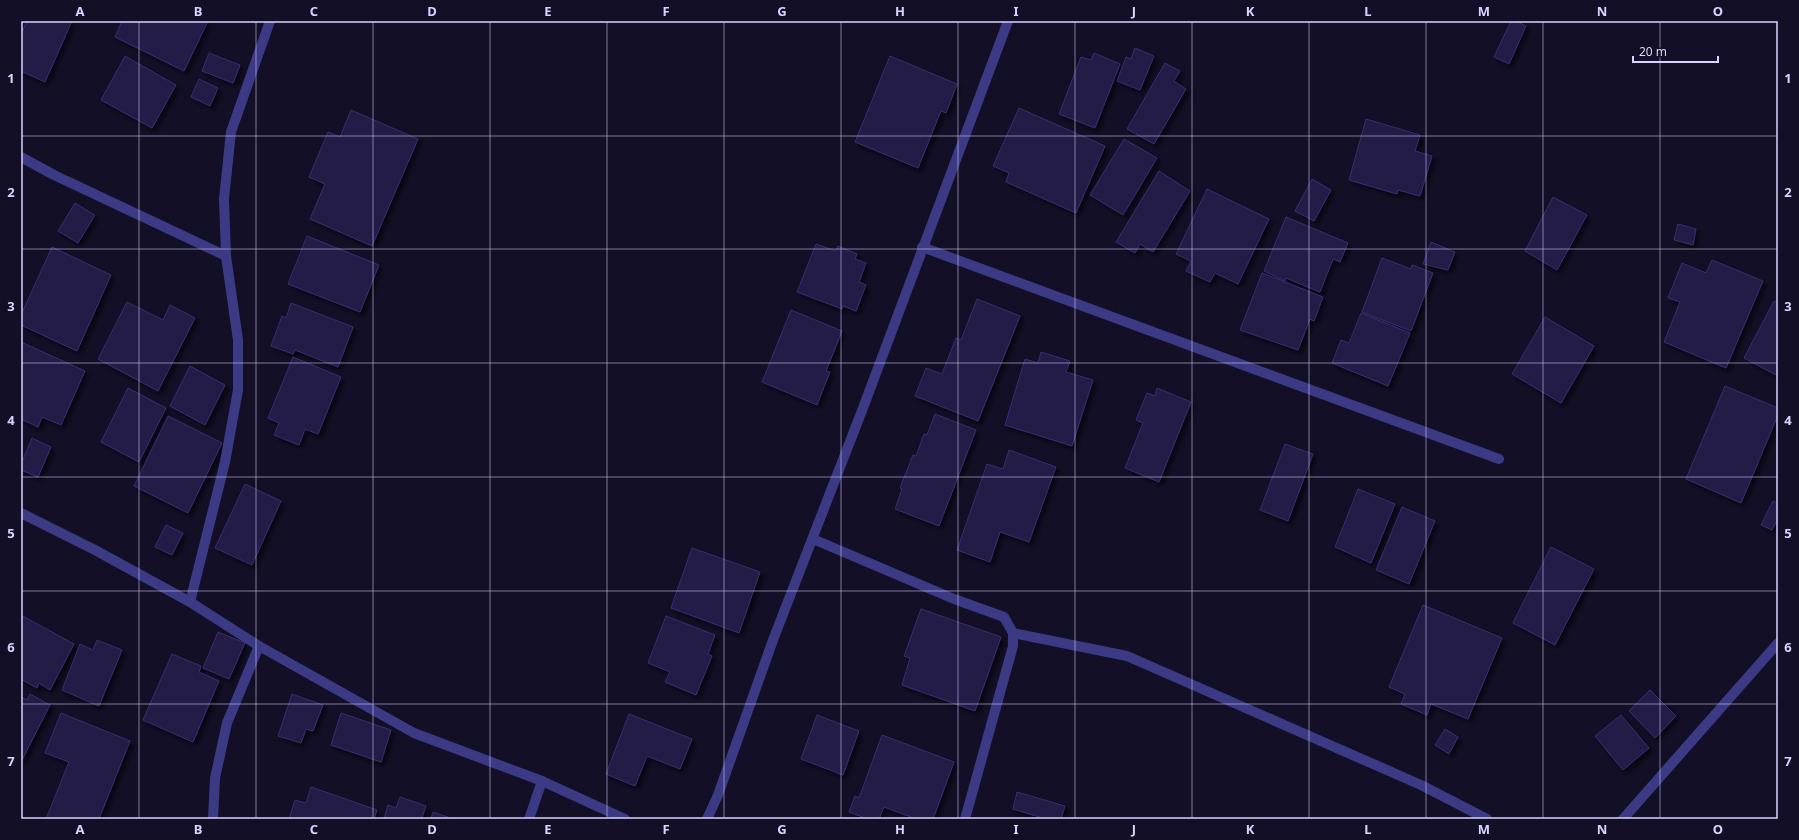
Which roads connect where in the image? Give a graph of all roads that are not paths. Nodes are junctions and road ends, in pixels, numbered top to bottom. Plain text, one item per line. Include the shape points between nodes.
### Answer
1 (270, 21) edge
2 (1008, 21) edge
3 (21, 157) edge
4 (922, 247) junction
5 (226, 256) junction
6 (1499, 458) dead end
7 (21, 513) edge
8 (813, 540) junction
9 (190, 602) junction
10 (1013, 632) junction
11 (1778, 643) edge
12 (259, 646) junction
13 (542, 780) junction
14 (213, 819) edge
15 (529, 819) edge
16 (625, 819) edge
17 (708, 819) edge
18 (965, 819) edge
19 (1488, 819) edge
20 (1623, 819) edge

1 - 5 street via 231,132 224,199
2 - 4 street
3 - 5 street
4 - 6 street
4 - 8 street
5 - 9 street via 238,340 238,390 224,462
7 - 9 street
8 - 10 street via 954,599 1004,617
8 - 17 street via 773,640
9 - 12 street
10 - 18 street via 1013,646
10 - 19 street via 1127,656 1421,785
11 - 20 street
12 - 13 street via 414,733
12 - 14 street via 228,723 215,778
13 - 15 street
13 - 16 street

